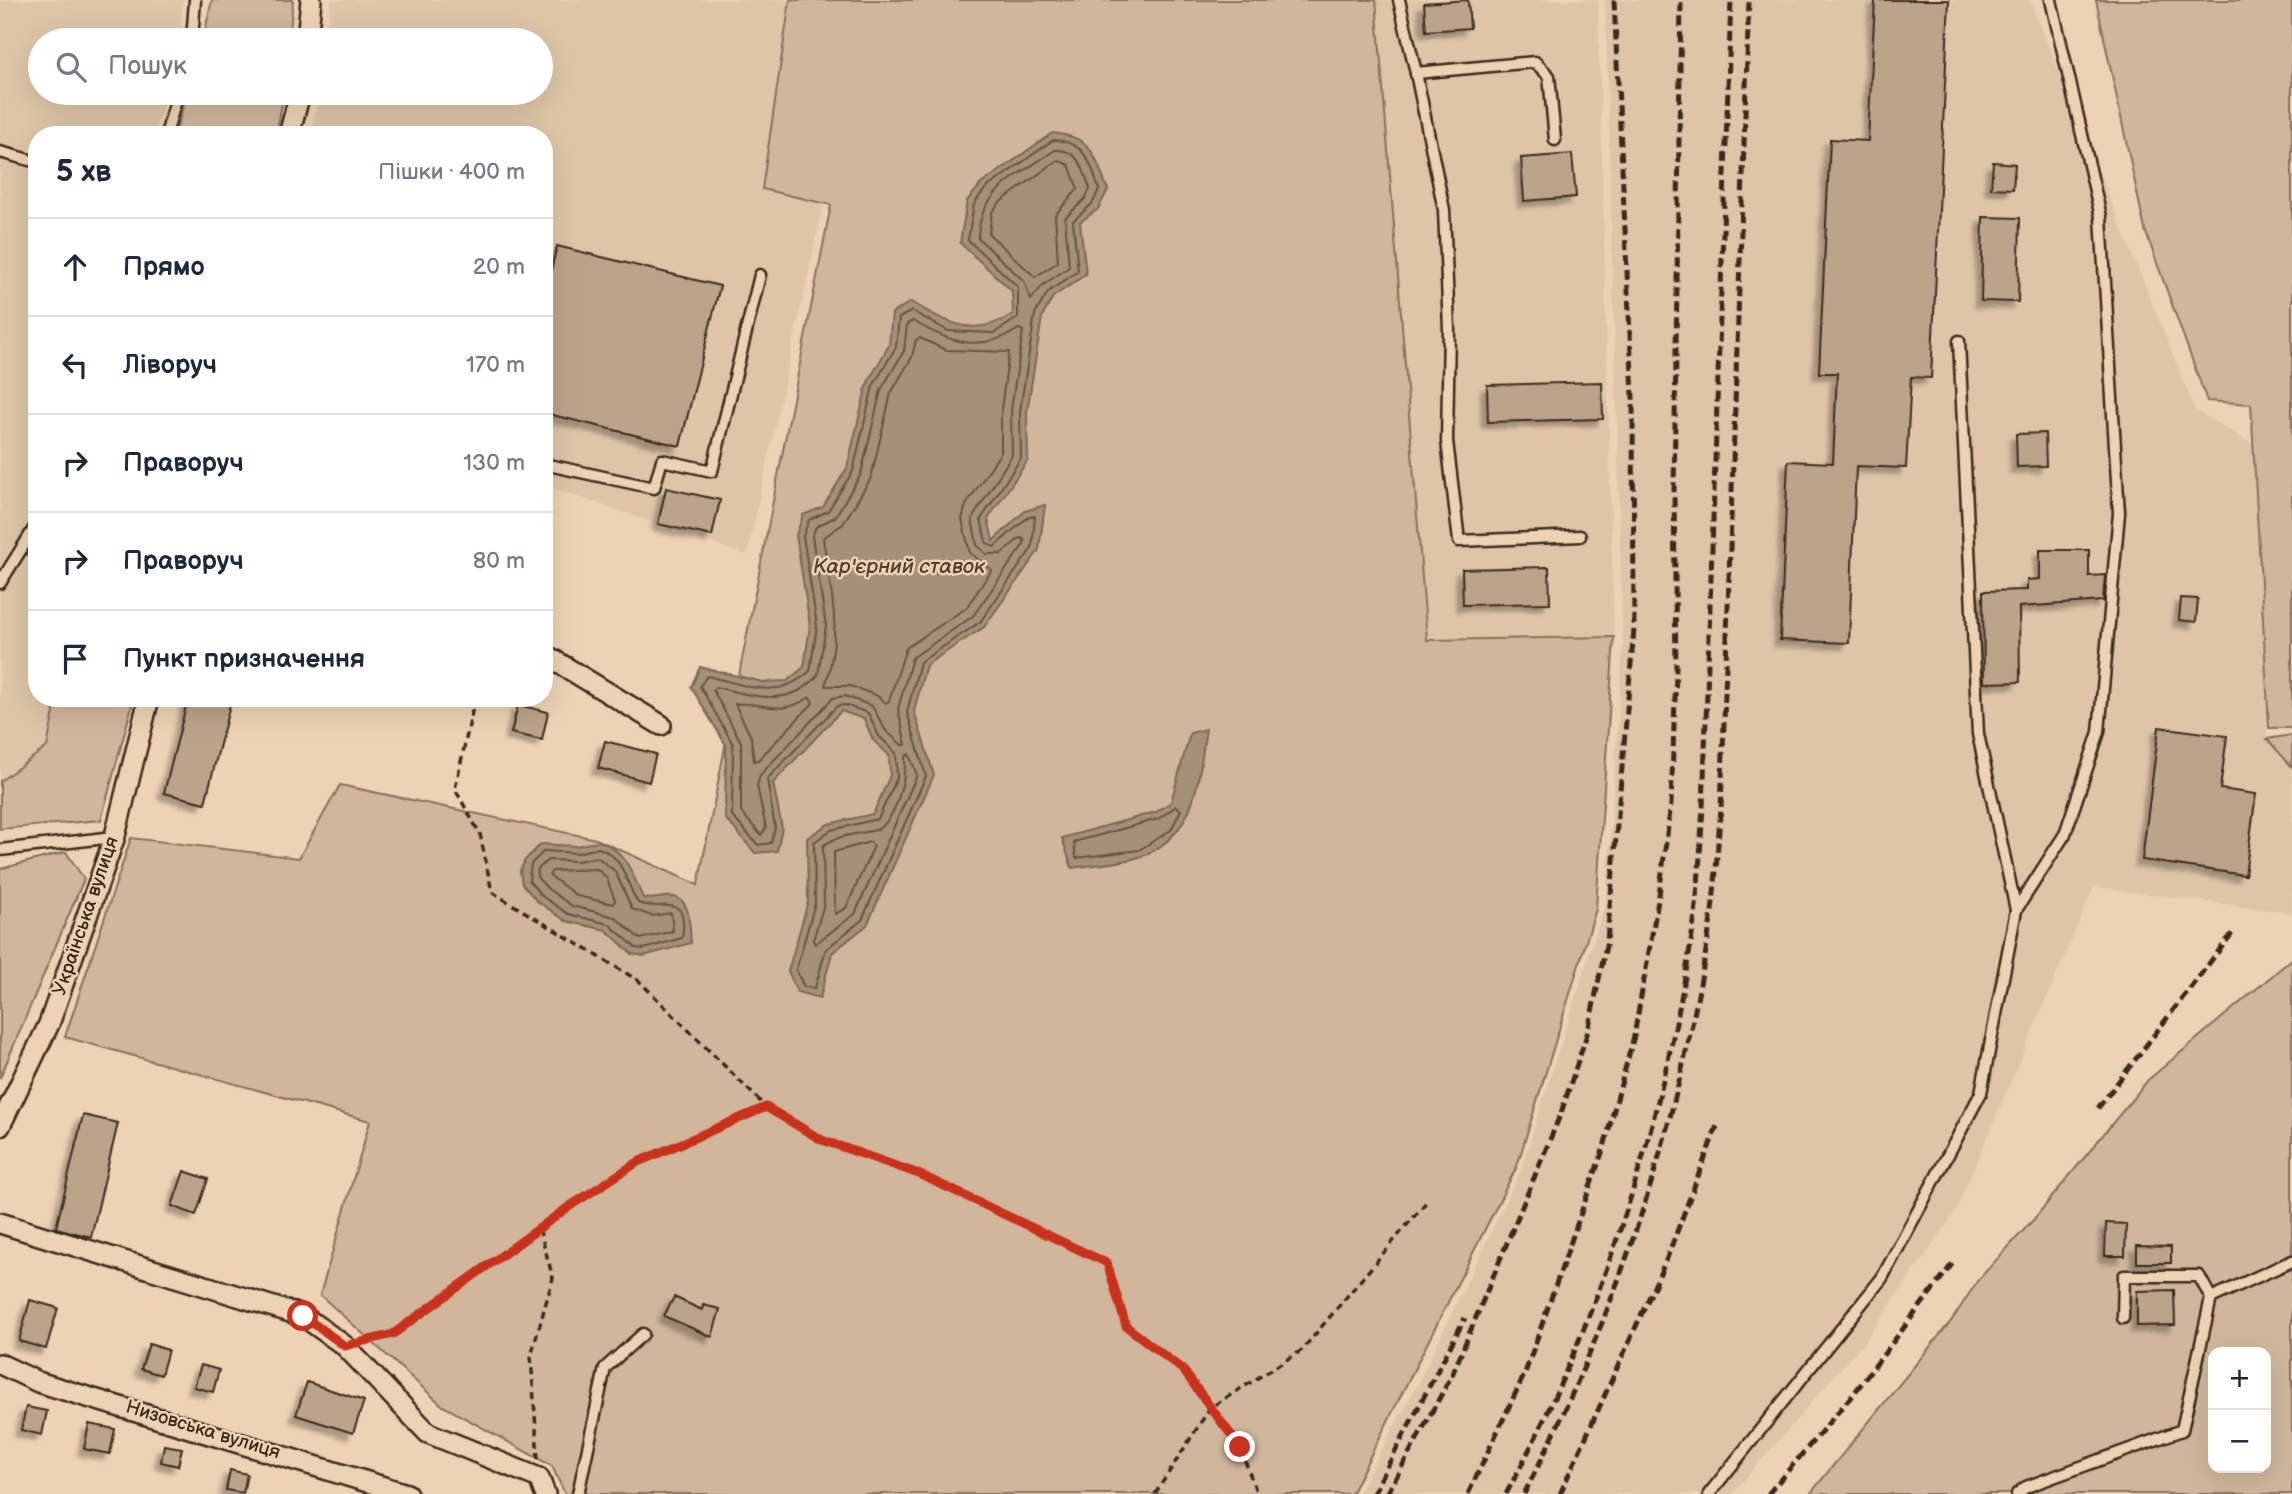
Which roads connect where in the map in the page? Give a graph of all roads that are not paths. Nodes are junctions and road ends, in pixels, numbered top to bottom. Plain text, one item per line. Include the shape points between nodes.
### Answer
1 (195, 0) edge
2 (311, 0) edge
3 (1399, 0) edge
4 (2050, 0) edge
5 (193, 28) edge
6 (308, 28) edge
7 (1416, 73) junction
8 (175, 105) edge
9 (297, 105) edge
10 (169, 126) edge
11 (291, 126) edge
12 (1555, 139) dead end
13 (0, 152) edge
14 (28, 160) edge
15 (760, 275) dead end
16 (1959, 341) dead end
17 (553, 466) edge
18 (1580, 536) dead end
19 (28, 538) edge
20 (0, 583) edge
21 (553, 659) edge
22 (147, 707) edge
23 (661, 725) dead end
24 (115, 836) junction
25 (0, 850) edge
26 (2016, 910) junction
27 (0, 1126) edge
28 (0, 1223) edge
29 (2292, 1261) edge
30 (2211, 1298) junction
31 (2123, 1318) dead end
32 (643, 1334) dead end
33 (0, 1364) edge
34 (542, 1486) edge
35 (407, 1494) edge
36 (578, 1494) edge
37 (1709, 1494) edge
38 (2017, 1494) edge

1 - 5 lane
2 - 6 street
3 - 7 lane
4 - 26 lane via 2101,217 2119,513 2099,732 2065,834
7 - 12 lane via 1535,62 1549,76
7 - 18 lane via 1444,211 1447,441 1459,541
8 - 10 lane
9 - 11 street
13 - 14 lane
15 - 17 lane via 712,471 662,460 654,488
16 - 26 lane via 1978,734
19 - 20 lane
21 - 23 street
22 - 24 street, Українська вулиця
24 - 25 lane
24 - 27 street, Українська вулиця via 49,1024
26 - 37 lane via 1981,1093 1882,1278
28 - 34 street via 303,1316 345,1346 428,1433
29 - 30 lane
30 - 31 lane via 2199,1276 2124,1276
30 - 38 lane via 2182,1430
32 - 36 lane via 605,1368
33 - 35 street, Низовська вулиця via 38,1382

